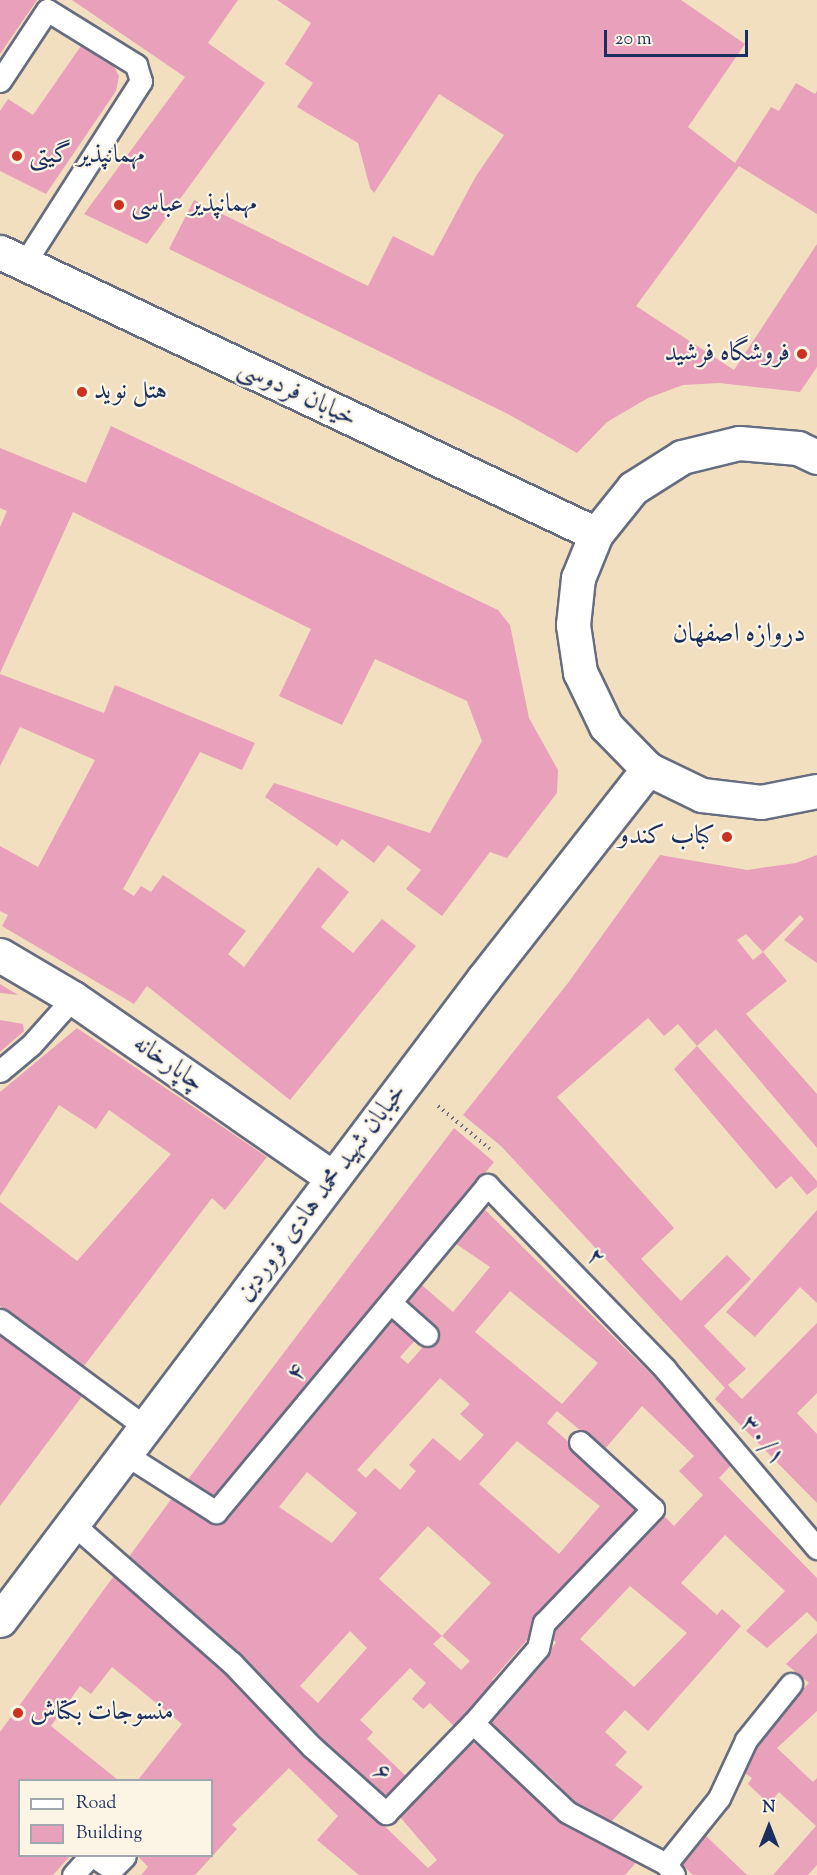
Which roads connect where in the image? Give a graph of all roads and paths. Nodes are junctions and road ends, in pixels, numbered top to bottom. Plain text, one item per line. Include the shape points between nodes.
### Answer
1 (0, 81) edge
2 (12, 258) edge
3 (817, 457) edge
4 (596, 534) junction
5 (648, 769) junction
6 (817, 791) edge
7 (0, 955) edge
8 (73, 998) junction
9 (0, 1071) edge
10 (407, 1081) junction
11 (333, 1178) junction
12 (487, 1185) junction
13 (391, 1303) junction
14 (0, 1320) edge
15 (427, 1335) dead end
16 (665, 1369) joint
17 (145, 1427) junction
18 (580, 1442) dead end
19 (125, 1454) junction
20 (73, 1524) junction
21 (817, 1548) edge
22 (0, 1620) edge
23 (790, 1684) dead end
24 (472, 1723) junction
25 (90, 1857) edge
26 (93, 1857) edge
27 (124, 1857) edge
28 (670, 1869) edge
29 (73, 1875) edge

1 - 2 lane via 47,10 136,65 141,81
2 - 4 street, خیابان فردوسی
3 - 4 street via 798,448 739,443 682,457 633,488
4 - 5 street via 578,578 574,614 580,672 606,726
5 - 6 street via 702,795 761,802
5 - 10 street, خیابان شهید محمد هادی فروردین
7 - 8 street, چاپارخانه
8 - 9 lane via 31,1045
8 - 11 street, چاپارخانه
10 - 11 street, خیابان شهید محمد هادی فروردین
10 - 12 path via 506,1162
11 - 17 street, خیابان شهید محمد هادی فروردین
12 - 13 lane, ۴
12 - 16 lane, ۲
13 - 15 lane
13 - 19 lane, ۴ via 216,1512
14 - 17 lane
16 - 21 lane, ۳۰/۱
17 - 19 street, خیابان شهید محمد هادی فروردین
18 - 24 lane via 653,1509 544,1623 538,1648
19 - 20 street, خیابان شهید محمد هادی فروردین
20 - 22 street, خیابان شهید محمد هادی فروردین
20 - 24 lane, ۶ via 232,1663 311,1746 386,1813
23 - 28 lane via 746,1740 719,1798
24 - 28 lane via 567,1812
25 - 29 lane
26 - 27 lane via 112,1869

